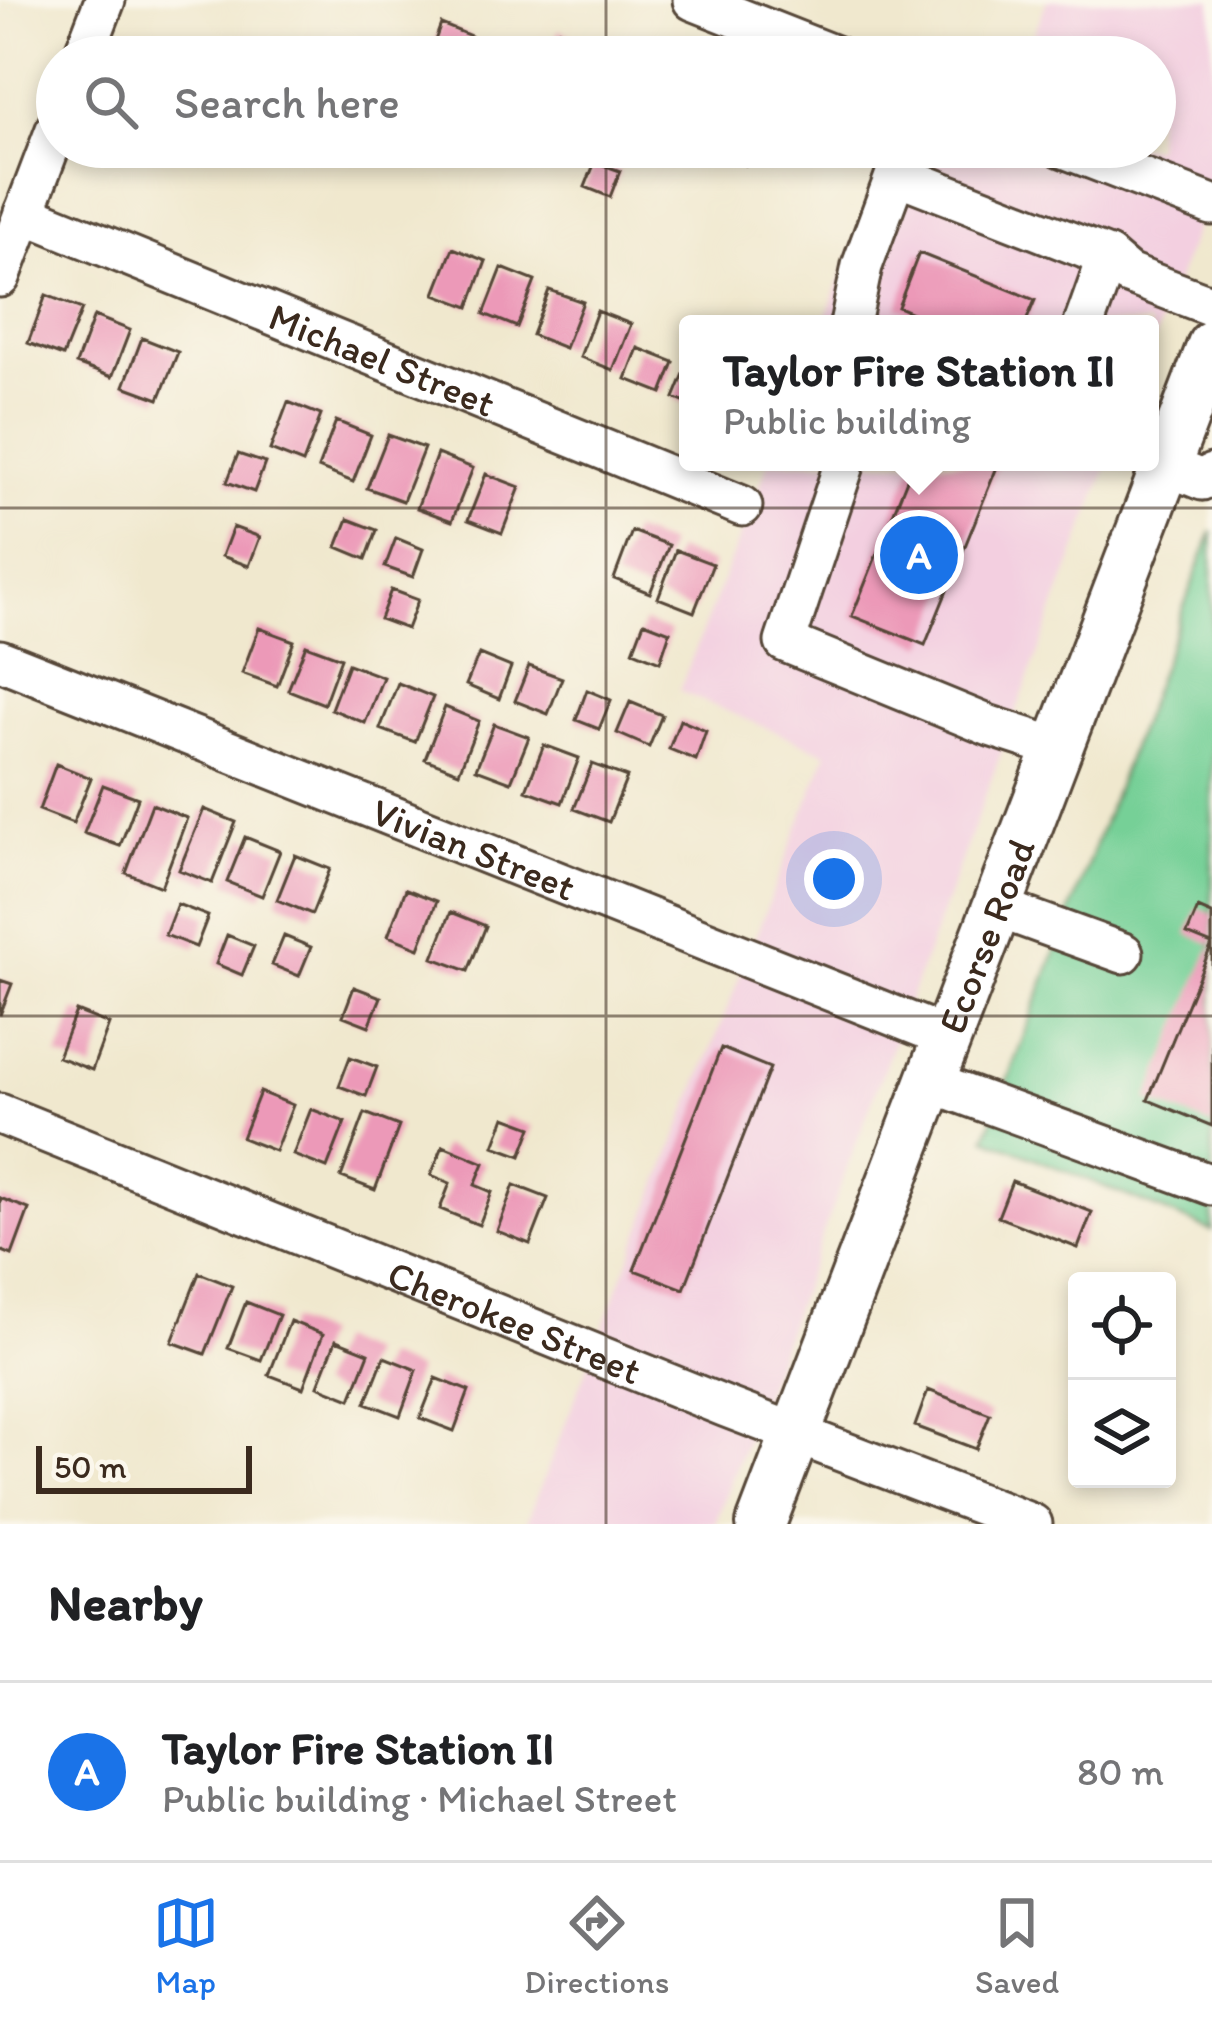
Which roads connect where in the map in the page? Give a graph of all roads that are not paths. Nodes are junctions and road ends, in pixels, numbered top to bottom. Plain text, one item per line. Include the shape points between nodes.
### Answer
1 (105, 0) edge
2 (693, 0) edge
3 (91, 36) edge
4 (785, 36) edge
5 (42, 168) edge
6 (898, 168) edge
7 (916, 168) edge
8 (1116, 168) edge
9 (1212, 205) edge
10 (25, 213) junction
11 (1108, 257) junction
12 (0, 277) edge
13 (1212, 306) edge
14 (852, 315) edge
15 (1087, 315) edge
16 (1212, 345) edge
17 (841, 471) edge
18 (1188, 477) edge
19 (742, 506) dead end
20 (0, 660) edge
21 (1058, 748) junction
22 (997, 908) junction
23 (1124, 953) dead end
24 (947, 1037) junction
25 (930, 1082) junction
26 (0, 1114) edge
27 (1212, 1185) edge
28 (795, 1432) junction
29 (1024, 1522) edge
30 (761, 1524) edge

1 - 3 street
2 - 4 street
5 - 10 street
6 - 14 street
7 - 11 street
8 - 9 street
10 - 12 street
10 - 19 street, Michael Street
11 - 13 street via 1128,274
11 - 15 street
16 - 18 main road, Ecorse Road
17 - 21 street via 785,642
18 - 21 main road, Ecorse Road
20 - 24 street, Vivian Street
21 - 22 main road, Ecorse Road
22 - 23 street
22 - 24 main road, Ecorse Road
24 - 25 main road, Ecorse Road
25 - 27 street
25 - 28 main road, Ecorse Road
26 - 28 street, Cherokee Street
28 - 29 street, Cherokee Street
28 - 30 main road, Ecorse Road

